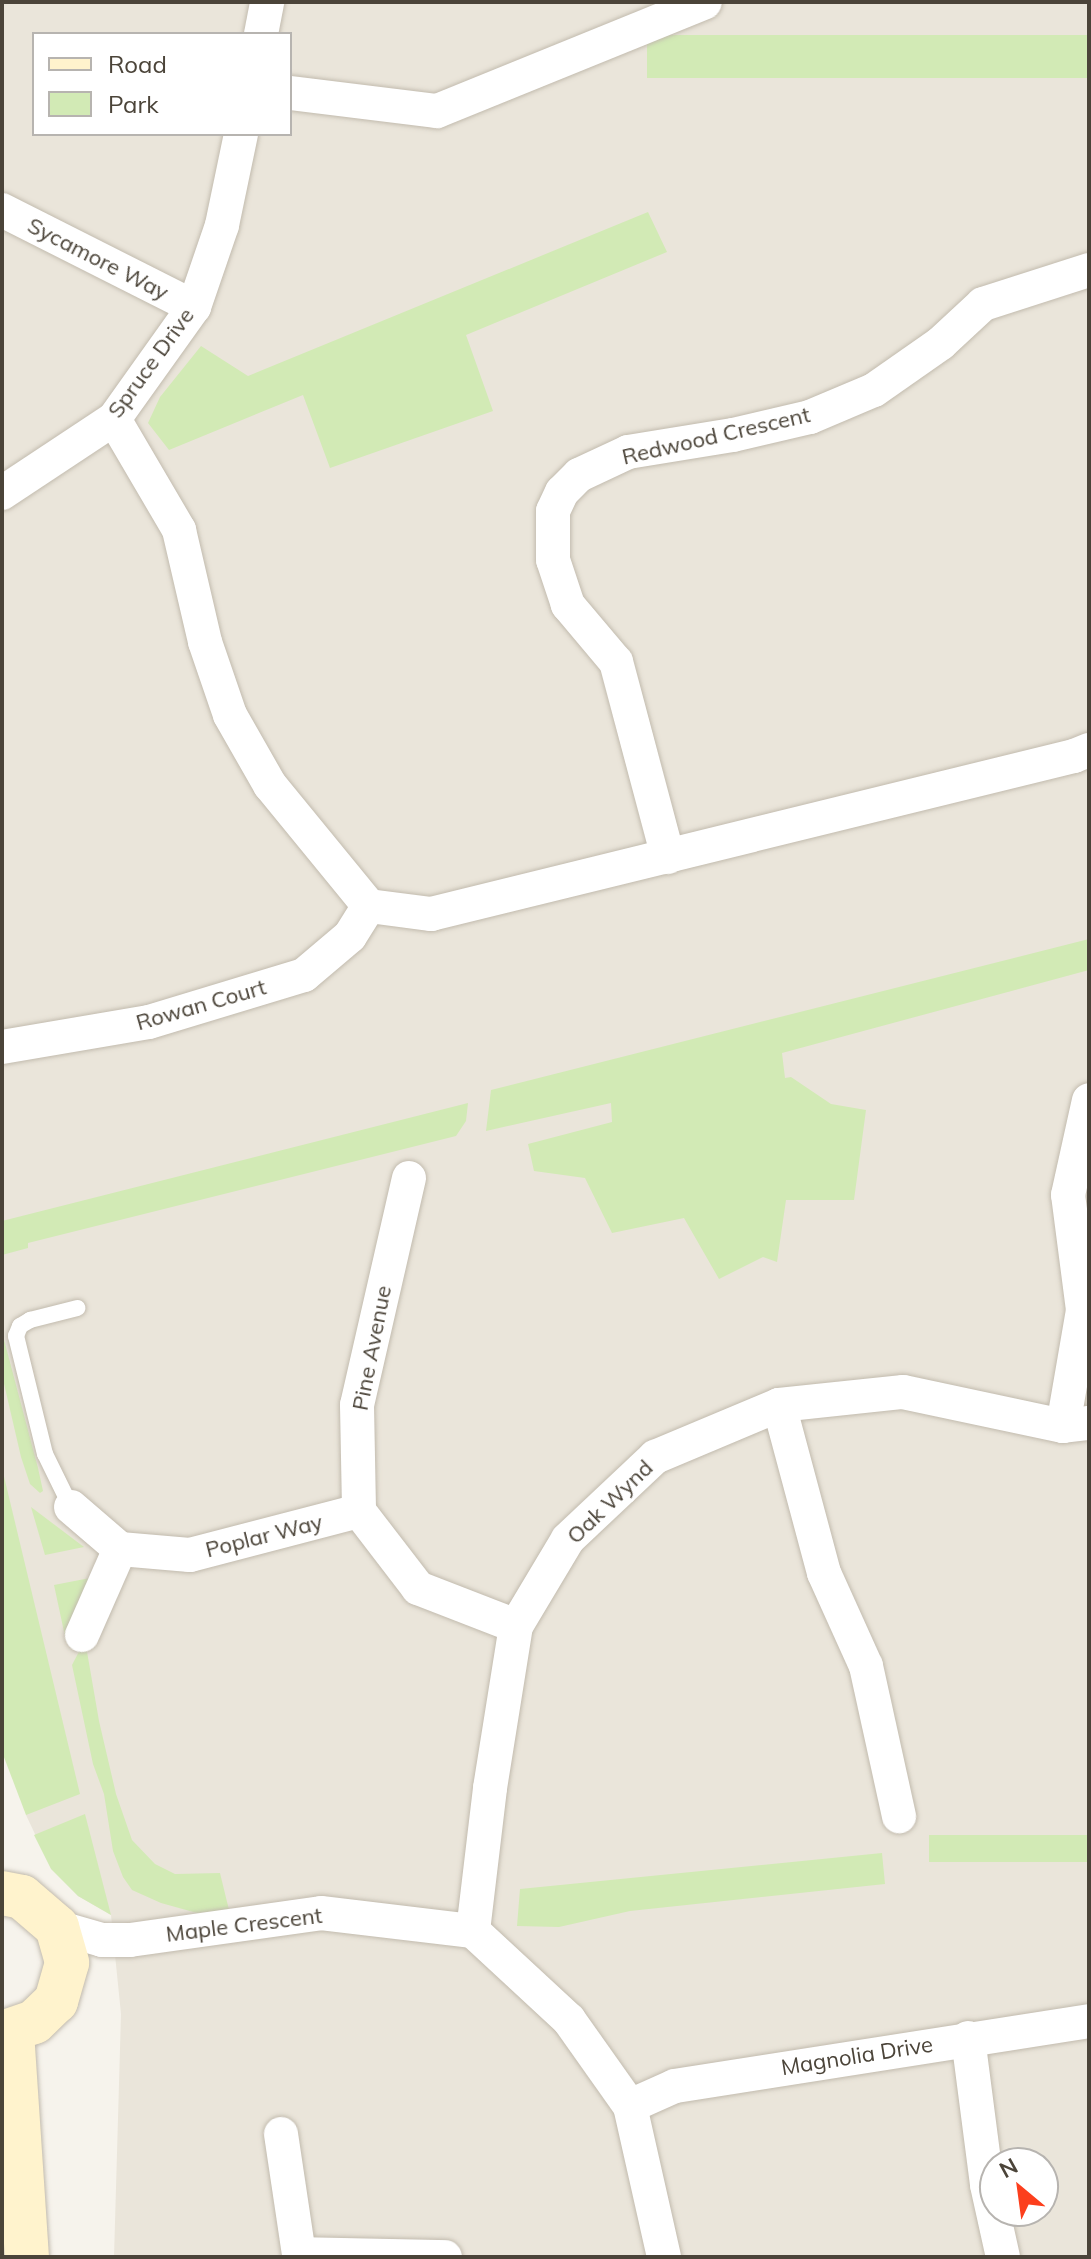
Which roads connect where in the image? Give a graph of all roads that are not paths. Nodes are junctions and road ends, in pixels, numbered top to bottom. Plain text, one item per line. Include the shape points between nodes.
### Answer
1 (267, 2) edge
2 (705, 2) edge
3 (261, 32) edge
4 (292, 93) edge
5 (241, 136) edge
6 (2, 210) edge
7 (1089, 270) edge
8 (194, 307) junction
9 (114, 419) junction
10 (2, 493) edge
11 (1089, 750) edge
12 (668, 857) junction
13 (369, 906) junction
14 (2, 1047) edge
15 (1089, 1100) edge
16 (409, 1178) dead end
17 (77, 1308) dead end
18 (779, 1405) junction
19 (1076, 1424) edge
20 (71, 1507) joint
21 (359, 1511) junction
22 (120, 1549) junction
23 (516, 1626) junction
24 (82, 1635) dead end
25 (899, 1816) dead end
26 (2, 1893) edge
27 (57, 1927) junction
28 (473, 1931) junction
29 (1089, 2021) edge
30 (7, 2032) edge
31 (968, 2038) junction
32 (630, 2106) junction
33 (281, 2134) dead end
34 (27, 2257) edge
35 (445, 2257) edge
36 (664, 2257) edge
37 (1003, 2257) edge

1 - 3 street
2 - 4 street via 437,111
5 - 8 street, Spruce Drive via 222,225
6 - 8 street, Sycamore Way
7 - 12 street, Redwood Crescent via 983,304 941,343 874,390 810,417 628,452 579,475 562,492 553,511 553,560 568,605 616,662
8 - 9 street, Spruce Drive
9 - 10 street, Spruce Drive
9 - 13 street via 179,530 205,642 230,715 270,785
11 - 12 street
12 - 13 street via 431,914
13 - 14 street, Rowan Court via 350,936 304,975 149,1022
15 - 19 street via 1068,1195 1083,1310
16 - 21 street, Pine Avenue via 357,1405
17 - 20 lane via 30,1320 16,1336 45,1454
18 - 19 street, Oak Wynd via 903,1392
18 - 23 street, Oak Wynd via 655,1457 568,1539
18 - 25 street via 824,1573 866,1666
20 - 22 street
21 - 22 street, Poplar Way via 190,1555
21 - 23 street via 418,1588
22 - 24 street
23 - 28 street, Oak Wynd
26 - 27 street via 22,1897
27 - 28 street, Maple Crescent via 102,1940 130,1940 321,1913
27 - 30 street via 67,1963 56,2001 34,2022
28 - 32 street via 569,2020
29 - 31 street, Magnolia Drive
30 - 34 street
31 - 32 street, Magnolia Drive via 675,2086
31 - 37 street via 987,2185
32 - 36 street
33 - 35 street via 299,2254

